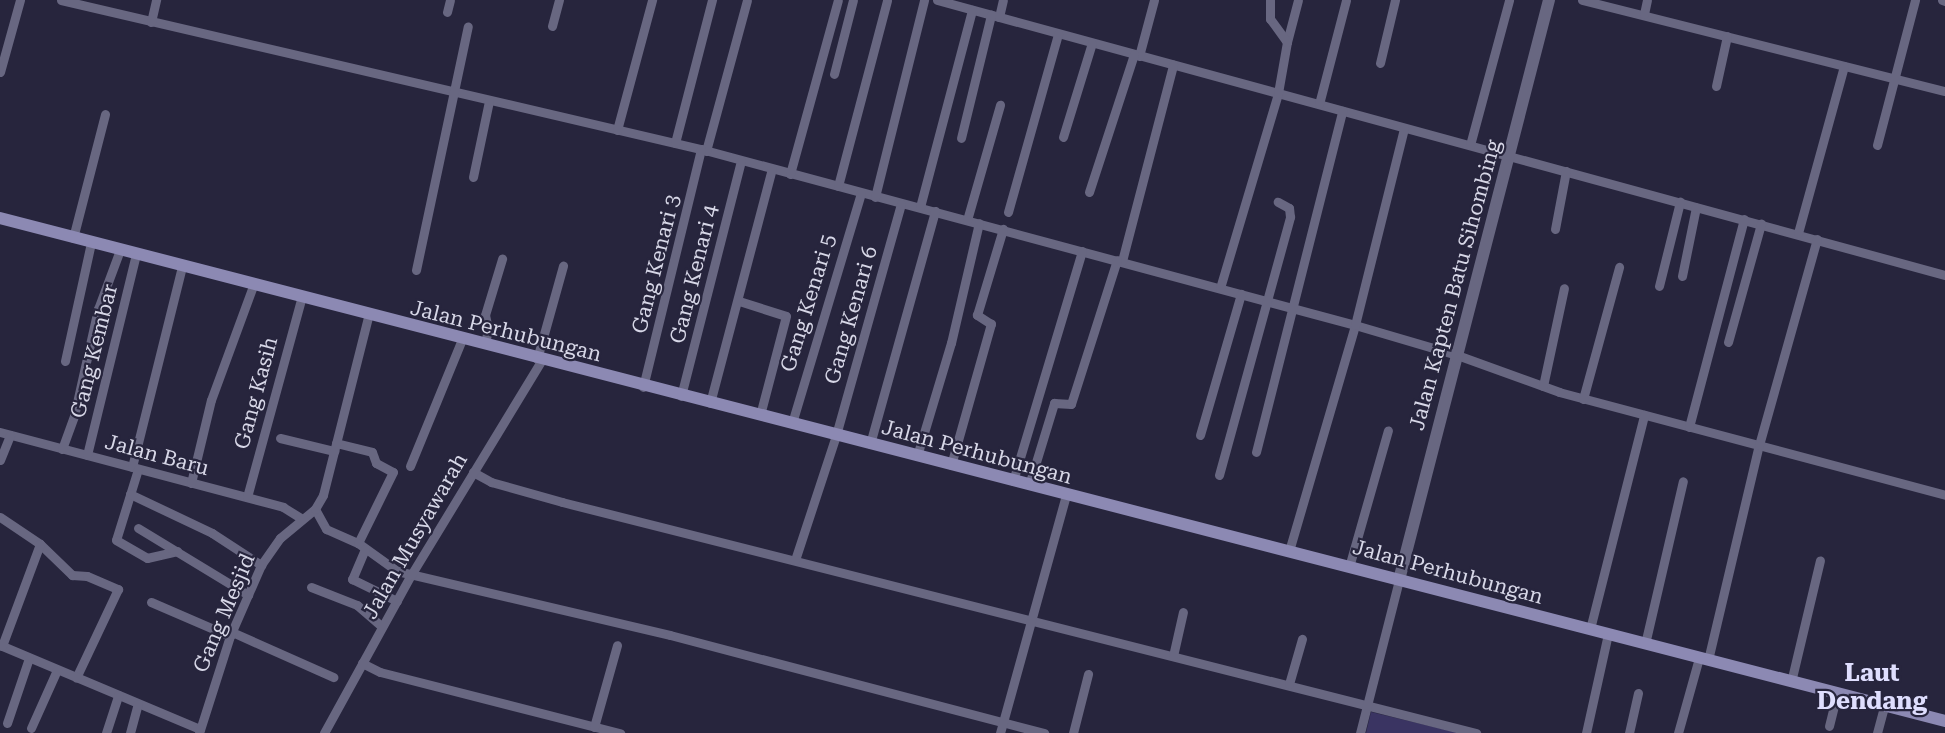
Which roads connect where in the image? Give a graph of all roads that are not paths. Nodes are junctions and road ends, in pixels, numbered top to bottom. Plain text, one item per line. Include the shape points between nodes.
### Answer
1 (20, 0) edge
2 (61, 0) edge
3 (156, 0) edge
4 (450, 0) edge
5 (559, 0) edge
6 (652, 0) edge
7 (712, 0) edge
8 (747, 0) edge
9 (838, 0) edge
10 (853, 0) edge
11 (887, 0) edge
12 (924, 0) edge
13 (937, 0) edge
14 (1003, 0) edge
15 (1154, 0) edge
16 (1270, 0) edge
17 (1298, 0) edge
18 (1346, 0) edge
19 (1395, 0) edge
20 (1509, 0) edge
21 (1549, 0) edge
22 (1582, 0) edge
23 (1647, 0) edge
24 (1915, 0) edge
25 (969, 6) edge
26 (447, 12) dead end
27 (1644, 14) junction
28 (995, 16) junction
29 (151, 22) junction
30 (468, 26) dead end
31 (552, 26) dead end
32 (1058, 34) junction
33 (1727, 36) junction
34 (1287, 42) junction
35 (1092, 43) junction
36 (1137, 55) junction
37 (1380, 63) dead end
38 (1173, 65) junction
39 (1844, 66) junction
40 (0, 72) edge
41 (834, 74) dead end
42 (1896, 78) junction
43 (1716, 86) dead end
44 (1945, 91) edge
45 (456, 93) junction
46 (1278, 93) junction
47 (494, 102) junction
48 (1319, 104) junction
49 (1000, 105) dead end
50 (1342, 111) junction
51 (105, 114) dead end
52 (1404, 128) junction
53 (617, 130) junction
54 (1064, 137) dead end
55 (961, 138) dead end
56 (675, 143) junction
57 (1470, 145) junction
58 (1877, 145) dead end
59 (704, 150) junction
60 (1509, 155) junction
61 (741, 161) junction
62 (772, 169) junction
63 (1566, 171) junction
64 (790, 174) junction
65 (473, 177) dead end
66 (838, 186) junction
67 (1089, 192) dead end
68 (861, 193) junction
69 (875, 196) junction
70 (1278, 202) dead end
71 (1680, 202) junction
72 (901, 204) junction
73 (920, 207) junction
74 (1696, 207) junction
75 (935, 211) junction
76 (1008, 212) dead end
77 (0, 218) edge
78 (1744, 219) junction
79 (967, 220) junction
80 (979, 223) junction
81 (1761, 224) junction
82 (1003, 230) junction
83 (1555, 230) dead end
84 (1798, 233) junction
85 (73, 238) junction
86 (1816, 239) junction
87 (91, 243) junction
88 (120, 250) junction
89 (1082, 251) junction
90 (136, 254) junction
91 (502, 259) dead end
92 (1119, 261) junction
93 (182, 266) junction
94 (563, 266) dead end
95 (1620, 267) dead end
96 (416, 270) dead end
97 (1945, 275) edge
98 (1682, 276) dead end
99 (253, 286) junction
100 (1659, 286) dead end
101 (1220, 288) junction
102 (1564, 288) dead end
103 (1241, 294) junction
104 (301, 299) junction
105 (739, 301) junction
106 (1269, 302) junction
107 (1294, 308) junction
108 (368, 316) junction
109 (1355, 325) junction
110 (462, 339) junction
111 (1728, 342) dead end
112 (485, 345) junction
113 (1457, 355) junction
114 (539, 360) junction
115 (65, 361) dead end
116 (1543, 386) junction
117 (643, 387) junction
118 (681, 396) junction
119 (1583, 399) junction
120 (710, 403) junction
121 (1644, 415) junction
122 (760, 416) junction
123 (792, 423) junction
124 (1689, 427) junction
125 (1388, 429) dead end
126 (5, 434) edge
127 (836, 435) junction
128 (1200, 435) dead end
129 (280, 438) dead end
130 (870, 444) junction
131 (1759, 446) junction
132 (335, 447) junction
133 (62, 449) junction
134 (1256, 453) dead end
135 (87, 455) junction
136 (917, 456) junction
137 (0, 460) edge
138 (951, 465) junction
139 (410, 466) dead end
140 (135, 468) junction
141 (473, 472) junction
142 (1219, 475) dead end
143 (1013, 481) junction
144 (1683, 481) dead end
145 (191, 483) junction
146 (1029, 485) junction
147 (130, 494) junction
148 (1066, 495) junction
149 (1945, 495) edge
150 (247, 497) junction
151 (315, 509) junction
152 (0, 518) edge
153 (302, 519) junction
154 (138, 528) dead end
155 (40, 544) junction
156 (361, 546) junction
157 (177, 551) junction
158 (1289, 551) junction
159 (795, 560) junction
160 (1821, 560) dead end
161 (261, 565) junction
162 (1349, 567) junction
163 (411, 575) junction
164 (1399, 580) junction
165 (311, 587) dead end
166 (248, 595) junction
167 (397, 601) junction
168 (151, 602) dead end
169 (1183, 612) dead end
170 (1033, 621) junction
171 (382, 627) junction
172 (1590, 629) junction
173 (231, 634) junction
174 (1608, 634) junction
175 (1302, 639) dead end
176 (1645, 644) junction
177 (1, 645) edge
178 (617, 645) dead end
179 (1173, 656) junction
180 (28, 658) junction
181 (1704, 659) junction
182 (363, 663) junction
183 (57, 669) junction
184 (1088, 674) dead end
185 (333, 677) dead end
186 (76, 678) junction
187 (1791, 682) junction
188 (1289, 684) junction
189 (1638, 693) dead end
190 (1838, 694) junction
191 (118, 695) junction
192 (138, 704) junction
193 (1367, 704) junction
194 (1884, 706) junction
195 (1945, 721) edge
196 (7, 723) dead end
197 (1829, 726) dead end
198 (594, 727) junction
199 (31, 728) dead end
200 (1002, 728) edge
201 (199, 731) edge
202 (106, 733) edge
203 (130, 733) edge
204 (324, 733) edge
205 (620, 733) edge
206 (1044, 733) edge
207 (1072, 733) edge
208 (1360, 733) edge
209 (1476, 733) edge
210 (1586, 733) edge
211 (1629, 733) edge
212 (1678, 733) edge
213 (1877, 733) edge

1 - 40 street
2 - 29 street
3 - 29 street
4 - 26 street
5 - 31 street
6 - 53 street
7 - 56 street
8 - 59 street, Gang Kenari 3
9 - 64 street
10 - 41 street
11 - 66 street
12 - 69 street
13 - 25 street
14 - 28 street
15 - 36 street
16 - 34 street via 1270,19
17 - 34 street
18 - 48 street
19 - 37 street
20 - 57 street
21 - 60 street, Jalan Kapten Batu Sihombing
22 - 27 street
23 - 27 street
24 - 42 street
25 - 28 street
25 - 73 street
27 - 33 street
28 - 32 street
28 - 55 street
29 - 45 street
30 - 45 street
32 - 35 street
32 - 76 street
33 - 39 street
33 - 43 street
34 - 46 street
35 - 36 street
35 - 54 street
36 - 38 street
36 - 67 street
38 - 46 street
38 - 92 street
39 - 42 street
39 - 84 street
42 - 44 street
42 - 58 street
45 - 47 street
45 - 96 street
46 - 48 street
46 - 101 street
47 - 53 street
47 - 65 street
48 - 50 street
49 - 79 street
50 - 52 street
50 - 107 street
51 - 85 street
52 - 57 street
52 - 109 street
53 - 56 street
56 - 59 street
57 - 60 street
59 - 61 street
59 - 117 street, Gang Kenari 3
60 - 63 street
60 - 113 street, Jalan Kapten Batu Sihombing
61 - 62 street
61 - 118 street, Gang Kenari 4
62 - 64 street
62 - 105 street
63 - 71 street
63 - 83 street
64 - 66 street
66 - 68 street
68 - 69 street
68 - 123 street, Gang Kenari 5
69 - 72 street
70 - 106 street via 1289,208 1290,217
71 - 74 street
71 - 100 street
72 - 73 street
72 - 127 street, Gang Kenari 6
73 - 75 street
74 - 78 street
74 - 98 street
75 - 79 street
75 - 130 street
77 - 85 main road, Jalan Perhubungan
78 - 81 street
78 - 124 street
79 - 80 street
80 - 82 street
80 - 136 street via 951,343
81 - 84 street
81 - 111 street
82 - 89 street
82 - 138 street via 977,315 991,324
84 - 86 street
85 - 87 main road, Jalan Perhubungan
86 - 97 street
86 - 131 street
87 - 88 main road, Jalan Perhubungan
87 - 115 street
88 - 90 main road, Jalan Perhubungan
88 - 133 street via 98,309 74,416
89 - 92 street
89 - 143 street
90 - 93 main road, Jalan Perhubungan
90 - 135 street, Gang Kembar
91 - 112 street via 485,315
92 - 101 street
92 - 146 street via 1071,404 1054,403
93 - 99 main road, Jalan Perhubungan
93 - 140 street
94 - 114 street, Jalan Musyawarah
95 - 119 street
99 - 104 main road, Jalan Perhubungan
99 - 145 street via 211,400
101 - 103 street
102 - 116 street
103 - 106 street
103 - 128 street
104 - 108 main road, Jalan Perhubungan
104 - 150 street, Gang Kasih
105 - 120 street
105 - 122 street via 786,316
106 - 107 street
106 - 142 street
107 - 109 street
107 - 134 street
108 - 110 main road, Jalan Perhubungan
108 - 132 street, Gang Mesjid
109 - 113 street
109 - 158 street
110 - 112 main road, Jalan Perhubungan
110 - 139 street
112 - 114 main road, Jalan Perhubungan
113 - 116 street
113 - 164 street, Jalan Kapten Batu Sihombing
114 - 117 main road, Jalan Perhubungan
114 - 141 street, Jalan Musyawarah
116 - 119 street
117 - 118 main road, Jalan Perhubungan
118 - 120 main road, Jalan Perhubungan
119 - 121 street
120 - 122 main road, Jalan Perhubungan
121 - 124 street
121 - 172 street
122 - 123 main road, Jalan Perhubungan
123 - 127 main road, Jalan Perhubungan
124 - 131 street
125 - 162 street
126 - 133 street, Jalan Baru
126 - 137 street
127 - 130 main road, Jalan Perhubungan
127 - 159 street, Gang Kenari 6
129 - 132 street
130 - 136 main road, Jalan Perhubungan
131 - 149 street
131 - 181 street
132 - 151 street, Gang Mesjid via 323,495
132 - 156 street via 372,452 376,463 393,472
133 - 135 street, Jalan Baru
135 - 140 street, Jalan Baru
136 - 138 main road, Jalan Perhubungan
138 - 143 main road, Jalan Perhubungan
140 - 145 street, Jalan Baru
140 - 147 street
141 - 159 street via 491,482 562,502
141 - 163 street, Jalan Musyawarah
143 - 146 main road, Jalan Perhubungan
144 - 176 street
145 - 150 street, Jalan Baru
146 - 148 main road, Jalan Perhubungan
147 - 157 street via 116,540 147,558
147 - 161 street via 212,533
148 - 158 main road, Jalan Perhubungan
148 - 170 street
150 - 153 street, Jalan Baru via 289,510
151 - 153 street, Gang Mesjid
151 - 156 street via 326,529
152 - 155 street
153 - 161 street, Gang Mesjid via 280,538
154 - 157 street
155 - 177 street
155 - 186 street via 72,575 87,576 118,589
156 - 163 street via 391,569
156 - 167 street via 352,579
157 - 166 street
158 - 162 main road, Jalan Perhubungan
159 - 170 street
160 - 187 street
161 - 166 street, Gang Mesjid
162 - 164 main road, Jalan Perhubungan
163 - 167 street, Jalan Musyawarah
163 - 200 street via 670,635
164 - 172 main road, Jalan Perhubungan
164 - 193 street
165 - 171 street via 357,605
166 - 173 street, Gang Mesjid
167 - 171 street, Jalan Musyawarah
168 - 173 street
169 - 179 street
170 - 179 street
170 - 200 street
171 - 182 street, Jalan Musyawarah
172 - 174 main road, Jalan Perhubungan
173 - 185 street
173 - 201 street, Gang Mesjid
174 - 176 main road, Jalan Perhubungan
174 - 210 street
175 - 188 street
176 - 181 main road, Jalan Perhubungan
177 - 180 street
178 - 198 street
179 - 188 street
180 - 183 street
180 - 196 street
181 - 187 main road, Jalan Perhubungan
181 - 212 street
182 - 198 street via 380,672
182 - 204 street, Jalan Musyawarah
183 - 186 street
183 - 199 street
184 - 207 street
186 - 191 street
187 - 190 main road, Jalan Perhubungan
188 - 193 street
189 - 211 street
190 - 194 main road, Jalan Perhubungan
190 - 197 street
191 - 192 street
191 - 202 street
192 - 201 street
192 - 203 street
193 - 208 street
193 - 209 street
194 - 195 main road, Jalan Perhubungan
194 - 213 street
198 - 205 street
200 - 206 street

